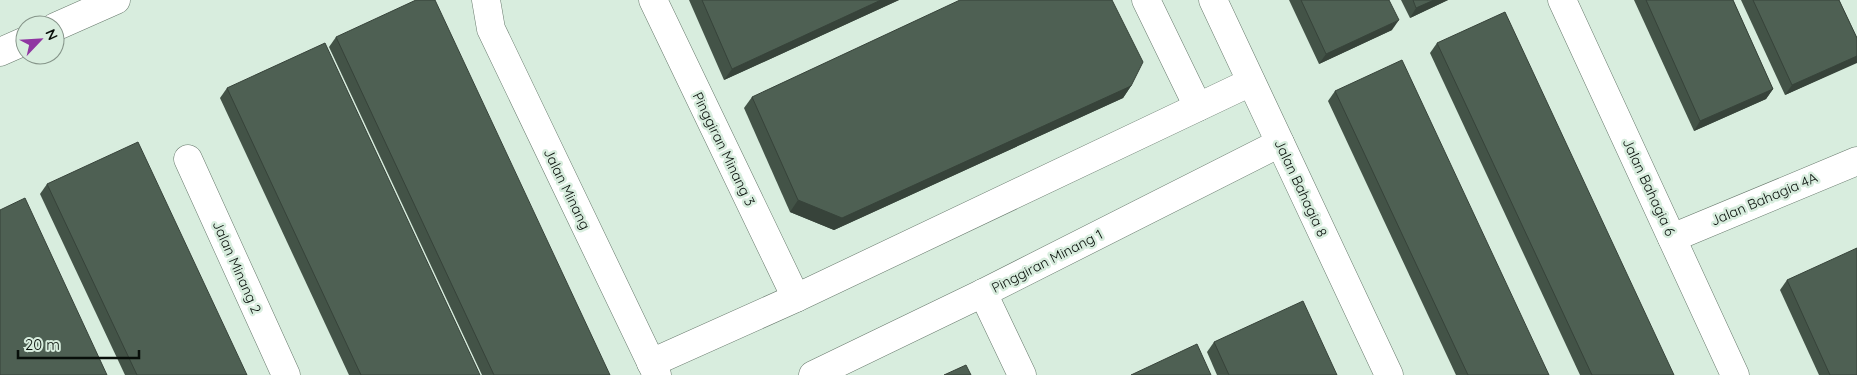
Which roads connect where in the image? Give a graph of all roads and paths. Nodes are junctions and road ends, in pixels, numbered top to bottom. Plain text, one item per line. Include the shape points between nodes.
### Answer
1 (116, 0) edge
2 (486, 0) edge
3 (653, 0) edge
4 (1146, 0) edge
5 (1213, 0) edge
6 (1562, 0) edge
7 (65, 23) edge
8 (15, 45) edge
9 (0, 52) edge
10 (1251, 82) junction
11 (1198, 107) junction
12 (1280, 143) junction
13 (188, 159) dead end
14 (1857, 161) edge
15 (1672, 238) junction
16 (983, 293) junction
17 (796, 298) junction
18 (654, 369) edge
19 (286, 375) edge
20 (813, 375) edge
21 (1022, 375) edge
22 (1389, 375) edge
23 (1735, 375) edge

1 - 7 street
2 - 18 street, Jalan Minang via 491,29
3 - 17 street, Pinggiran Minang 3
4 - 11 street
5 - 10 street, Jalan Bahagia 8
6 - 15 street, Jalan Bahagia 6
8 - 9 street
10 - 11 street
10 - 12 street, Jalan Bahagia 8
11 - 17 street
12 - 16 street, Pinggiran Minang 1
12 - 22 street, Jalan Bahagia 8
13 - 19 street, Jalan Minang 2
14 - 15 street, Jalan Bahagia 4A
15 - 23 street, Jalan Bahagia 6
16 - 20 street, Pinggiran Minang 1
16 - 21 street
17 - 18 street

